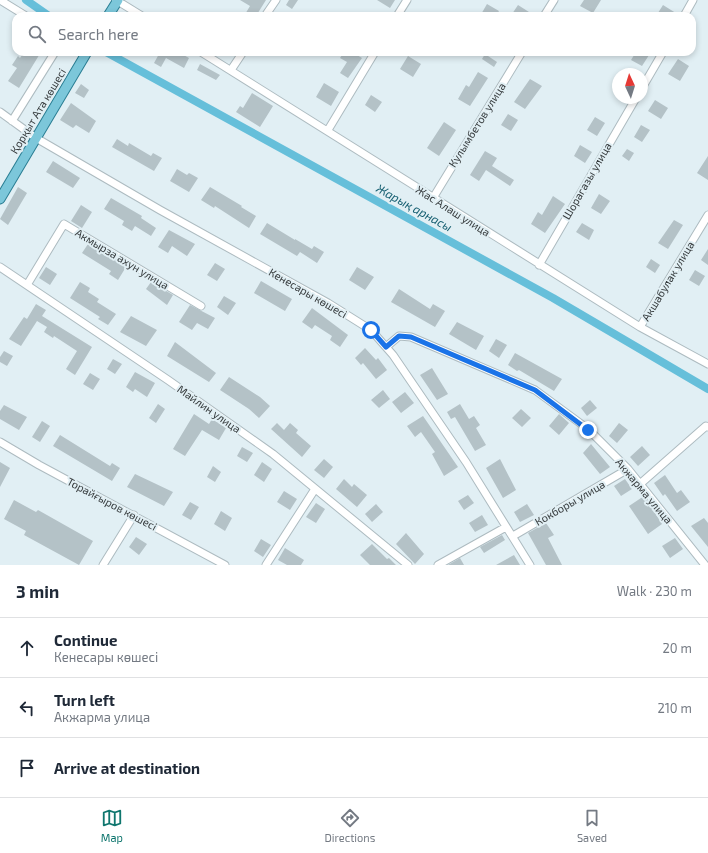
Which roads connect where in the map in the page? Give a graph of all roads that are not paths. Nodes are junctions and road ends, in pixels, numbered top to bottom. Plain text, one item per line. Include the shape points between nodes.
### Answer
1 (0, 0) edge
2 (117, 0) edge
3 (276, 0) edge
4 (407, 0) edge
5 (554, 0) edge
6 (693, 0) edge
7 (20, 12) edge
8 (110, 12) edge
9 (136, 12) edge
10 (268, 12) edge
11 (400, 12) edge
12 (546, 12) edge
13 (686, 12) edge
14 (52, 56) edge
15 (85, 56) edge
16 (208, 56) edge
17 (240, 56) edge
18 (373, 56) edge
19 (520, 56) edge
20 (661, 56) edge
21 (231, 70) junction
22 (648, 78) edge
23 (633, 104) edge
24 (0, 112) edge
25 (12, 120) junction
26 (328, 130) junction
27 (36, 138) junction
28 (432, 198) junction
29 (0, 199) edge
30 (708, 215) edge
31 (539, 265) junction
32 (0, 267) edge
33 (27, 285) junction
34 (201, 306) dead end
35 (640, 327) junction
36 (386, 347) junction
37 (708, 364) edge
38 (707, 426) edge
39 (0, 442) edge
40 (628, 469) junction
41 (640, 484) junction
42 (315, 489) junction
43 (134, 515) junction
44 (506, 526) junction
45 (513, 536) junction
46 (103, 565) edge
47 (225, 565) edge
48 (266, 565) edge
49 (408, 565) edge
50 (438, 565) edge
51 (530, 565) edge
52 (705, 565) edge

1 - 7 street
2 - 8 main road
2 - 9 street
3 - 10 street
4 - 11 street
5 - 12 street
6 - 13 street
14 - 25 street
15 - 27 main road, Қорқыт Ата көшесі
16 - 21 street, Жас Алаш улица
17 - 21 street
18 - 26 street
19 - 28 street, Кулымбетов улица
20 - 22 street
21 - 26 street, Жас Алаш улица
23 - 31 street, Шорагазы улица
24 - 25 street, Кенесары көшесі
25 - 27 street, Кенесары көшесі
26 - 28 street, Жас Алаш улица
27 - 29 main road, Қорқыт Ата көшесі
27 - 36 street, Кенесары көшесі via 328,304 371,330
28 - 31 street, Жас Алаш улица
30 - 35 street, Акшабулак улица
31 - 35 street, Жас Алаш улица
32 - 33 street, Майлин улица
33 - 34 street, Акмырза ахун улица via 64,224
33 - 42 street, Майлин улица via 273,454
35 - 37 street, Жас Алаш улица
36 - 40 street, Акжарма улица via 399,336 411,337 535,390 588,430
36 - 44 street, Кенесары көшесі via 466,462
38 - 41 street
39 - 43 street, Торайғыров көшесі
40 - 41 street, Акжарма улица
40 - 45 street, Кокборы улица
41 - 52 street, Акжарма улица
42 - 48 street
42 - 49 street, Майлин улица
43 - 46 street
43 - 47 street, Торайғыров көшесі
44 - 45 street, Кенесары көшесі
44 - 50 street
45 - 51 street, Кенесары көшесі

